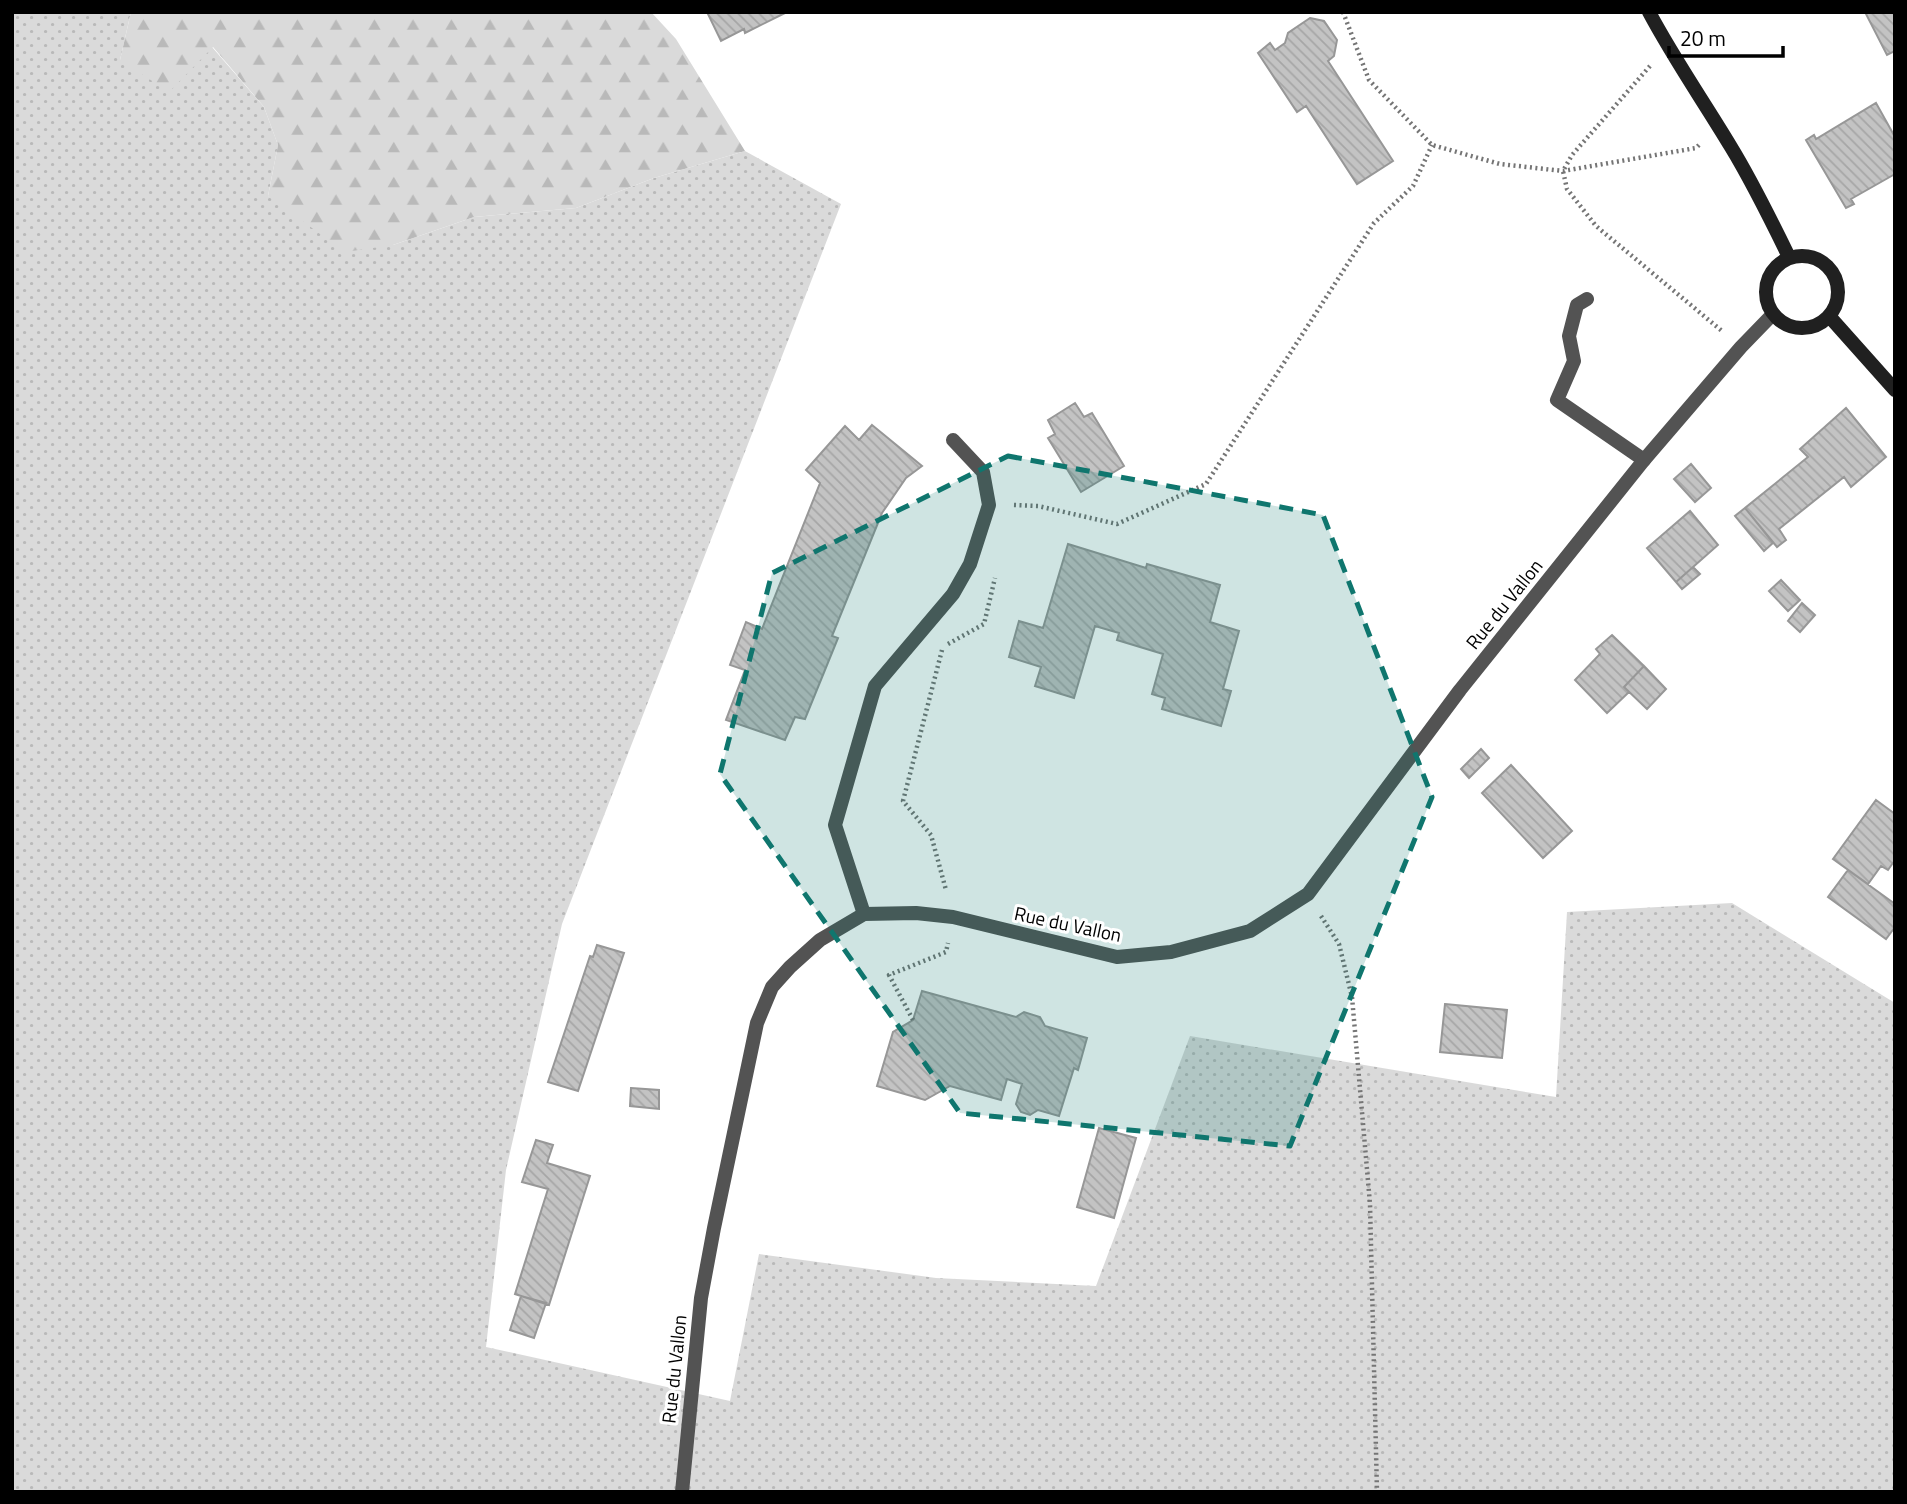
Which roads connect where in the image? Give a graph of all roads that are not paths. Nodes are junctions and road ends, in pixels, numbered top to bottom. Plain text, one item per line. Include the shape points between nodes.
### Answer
1 (1649, 12) edge
2 (1789, 257) junction
3 (1587, 299) dead end
4 (1773, 314) junction
5 (1829, 316) junction
6 (1895, 390) edge
7 (953, 440) dead end
8 (1644, 460) junction
9 (864, 914) junction
10 (682, 1492) edge

1 - 2 main road via 1764,205
2 - 4 main road via 1772,271 1767,282 1765,293
2 - 5 main road via 1813,257 1832,271 1838,294
3 - 8 street via 1577,305 1569,336 1574,361 1557,400
4 - 5 main road via 1794,328 1819,324
4 - 8 street, Rue du Vallon
5 - 6 main road
7 - 9 street via 983,472 989,505 970,564 953,594 876,685 835,825
8 - 9 street, Rue du Vallon via 1460,690 1308,894 1250,931 1171,952 1117,957 953,917
9 - 10 street, Rue du Vallon via 820,940 790,967 772,988 757,1023 701,1298

